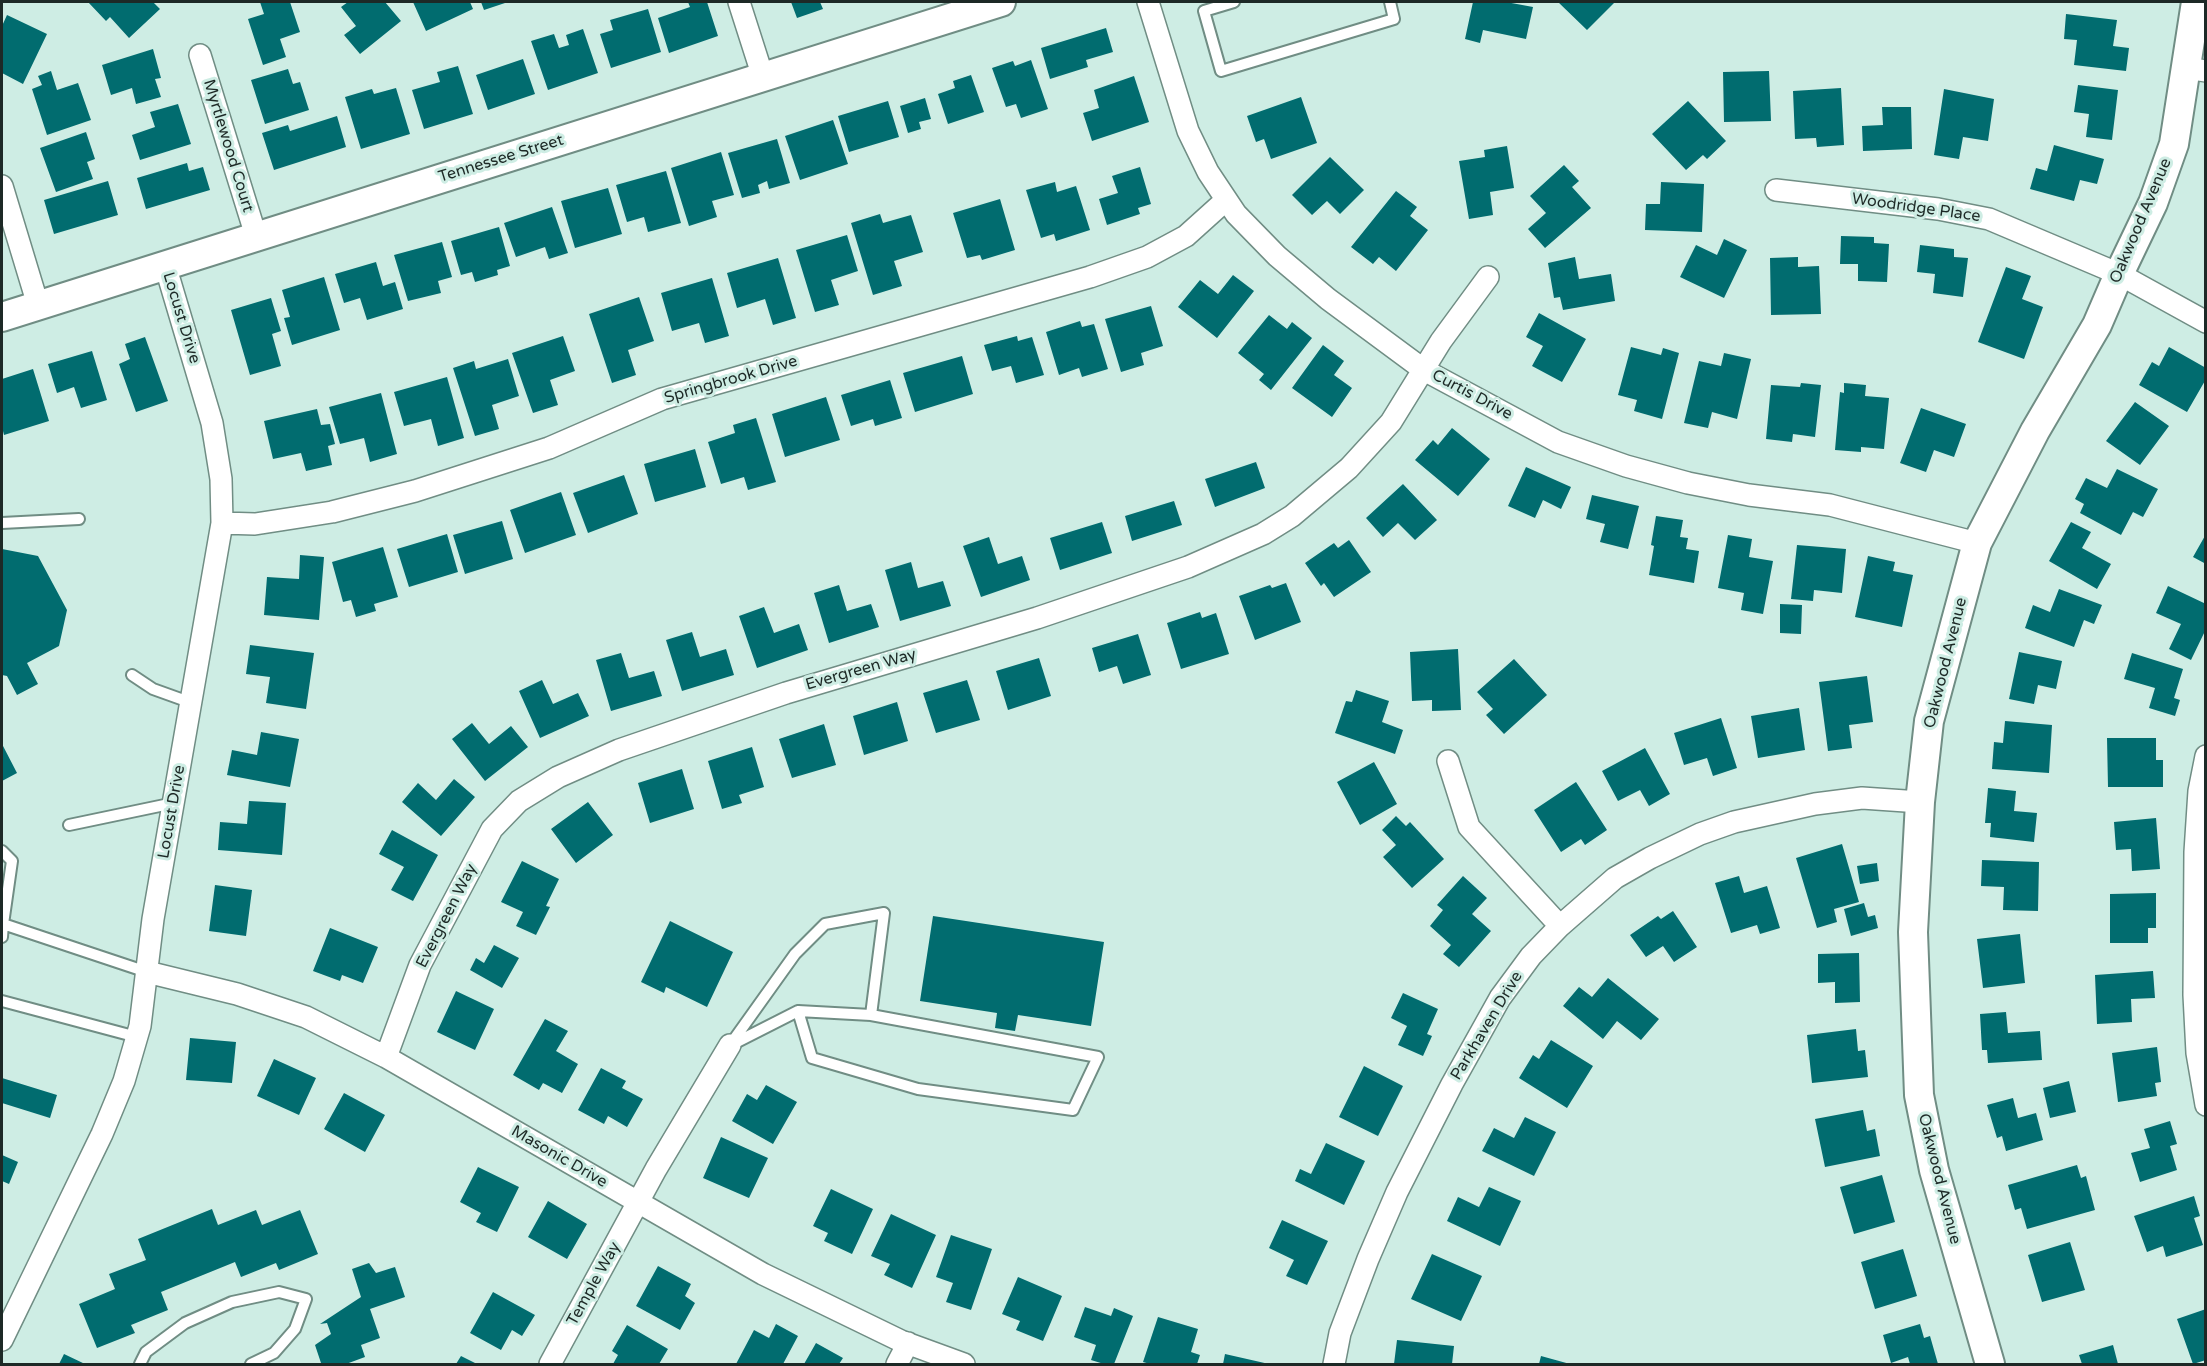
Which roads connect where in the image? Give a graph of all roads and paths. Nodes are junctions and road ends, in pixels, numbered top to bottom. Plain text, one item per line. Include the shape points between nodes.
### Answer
1 (739, 2) edge
2 (1148, 2) edge
3 (1234, 2) edge
4 (1390, 2) edge
5 (2196, 2) edge
6 (993, 3) edge
7 (200, 56) dead end
8 (2196, 69) edge
9 (763, 77) junction
10 (2, 186) edge
11 (1776, 190) dead end
12 (1226, 200) junction
13 (256, 236) junction
14 (165, 265) junction
15 (2119, 274) junction
16 (1488, 277) dead end
17 (38, 305) junction
18 (2, 317) edge
19 (2205, 322) edge
20 (1424, 370) junction
21 (79, 519) dead end
22 (2, 523) edge
23 (222, 523) junction
24 (1977, 543) junction
25 (132, 675) dead end
26 (192, 703) junction
27 (2205, 756) edge
28 (1448, 761) dead end
29 (1920, 802) junction
30 (174, 803) junction
31 (69, 825) dead end
32 (2, 851) edge
33 (2, 923) edge
34 (1560, 926) junction
35 (2, 937) edge
36 (147, 972) junction
37 (2, 1001) edge
38 (798, 1011) junction
39 (871, 1015) junction
40 (137, 1037) junction
41 (730, 1045) junction
42 (386, 1057) junction
43 (2205, 1105) edge
44 (638, 1203) junction
45 (2, 1340) edge
46 (908, 1343) junction
47 (140, 1365) edge
48 (251, 1365) edge
49 (550, 1365) edge
50 (897, 1365) edge
51 (964, 1365) edge
52 (1334, 1365) edge
53 (1990, 1365) edge

1 - 9 street
2 - 12 street, Curtis Drive via 1188,131
3 - 4 lane via 1204,11 1221,71 1394,19
5 - 8 main road, Oakwood Avenue
6 - 9 main road, Tennessee Street
7 - 13 street, Myrtlewood Court
8 - 15 main road, Oakwood Avenue via 2153,203
9 - 13 main road, Tennessee Street
10 - 17 street
11 - 15 street, Woodridge Place via 1938,208 1989,219
12 - 20 street, Curtis Drive via 1286,263
12 - 23 street, Springbrook Drive via 1186,236 1147,257 1090,277 662,399 549,448 415,491 332,512 255,524
13 - 14 main road, Tennessee Street
14 - 17 main road, Tennessee Street
14 - 23 street, Locust Drive via 212,423 221,479
15 - 19 street, Woodridge Place
15 - 24 main road, Oakwood Avenue via 2097,325 2035,431
16 - 20 street, Evergreen Way
17 - 18 main road, Tennessee Street
20 - 24 street, Curtis Drive via 1558,442 1626,466 1688,483 1830,506
20 - 42 street, Evergreen Way via 1391,422 1349,468 1292,516 1263,534 1188,567 1037,618 786,693 619,750 558,777 519,801 492,829 420,965
21 - 22 lane
23 - 26 street, Locust Drive
24 - 29 main road, Oakwood Avenue via 1929,720
25 - 26 lane via 153,689
26 - 30 street, Locust Drive
27 - 43 street via 2195,852 2194,995
28 - 34 street via 1469,827
29 - 34 street, Parkhaven Drive via 1862,798 1734,822 1700,834 1615,878
29 - 53 main road, Oakwood Avenue via 1913,932 1919,1095 1934,1170
30 - 31 lane
30 - 36 street, Locust Drive
32 - 33 lane via 12,861
33 - 35 lane
33 - 36 lane
34 - 52 street, Parkhaven Drive via 1531,956 1500,998 1452,1084 1368,1259 1340,1334
36 - 40 street, Locust Drive
36 - 42 street, Masonic Drive via 237,994 306,1017
37 - 40 lane
38 - 39 lane
38 - 39 lane via 812,1058 918,1089 1073,1110 1098,1057
38 - 41 lane
39 - 41 lane via 884,913 825,924 795,954
40 - 45 street, Locust Drive via 102,1134
41 - 44 street, Temple Way
42 - 44 street, Masonic Drive
44 - 46 street, Masonic Drive via 763,1274
44 - 49 street, Temple Way
46 - 50 street
46 - 51 street, Masonic Drive
47 - 48 lane via 147,1352 185,1323 232,1302 279,1292 306,1299 295,1329 274,1353

